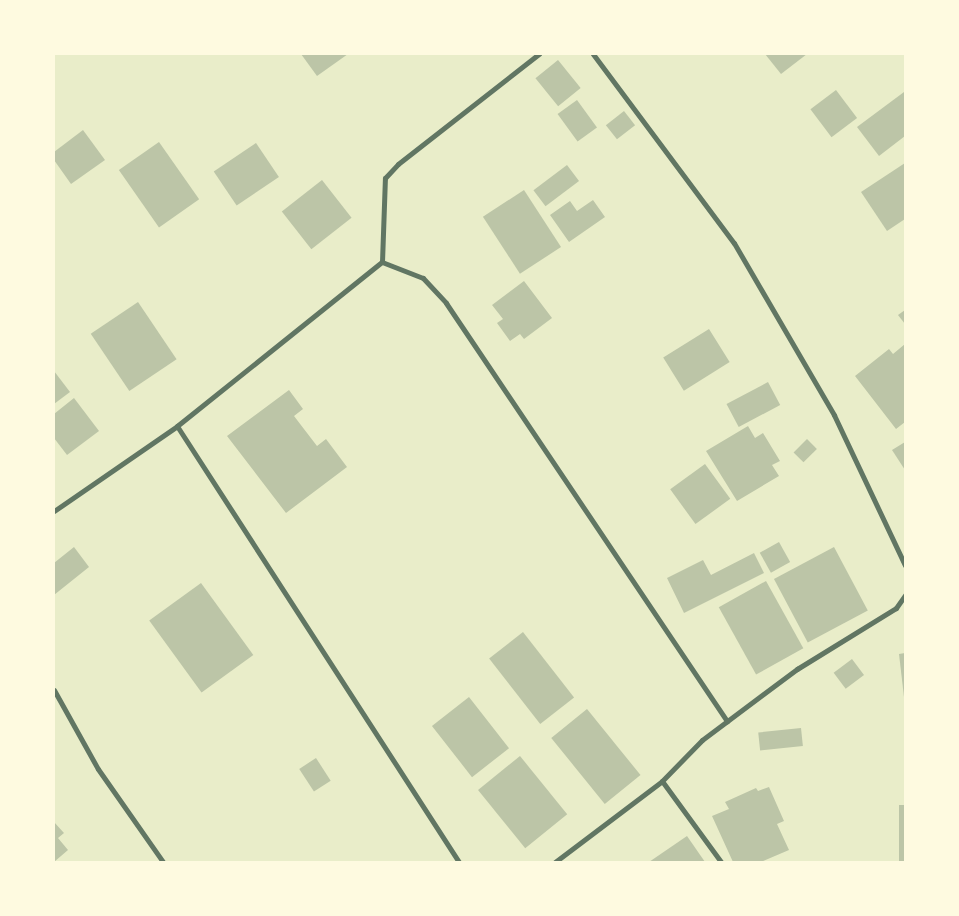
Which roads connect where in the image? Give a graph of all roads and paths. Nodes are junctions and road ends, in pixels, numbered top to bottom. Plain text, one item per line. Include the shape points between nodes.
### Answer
1 (538, 54) edge
2 (593, 54) edge
3 (382, 262) junction
4 (177, 426) junction
5 (54, 511) edge
6 (905, 565) edge
7 (905, 596) edge
8 (905, 604) edge
9 (896, 608) junction
10 (54, 690) edge
11 (727, 721) junction
12 (662, 781) junction
13 (163, 862) edge
14 (459, 862) edge
15 (555, 862) edge
16 (721, 862) edge

1 - 3 street via 385,178
2 - 6 street via 734,243 834,415
3 - 4 street
3 - 11 street via 423,278 446,302
4 - 5 street
4 - 14 street
7 - 9 street
8 - 9 street
9 - 11 street via 797,669
10 - 13 street via 98,769
11 - 12 street via 702,740
12 - 15 street
12 - 16 street

